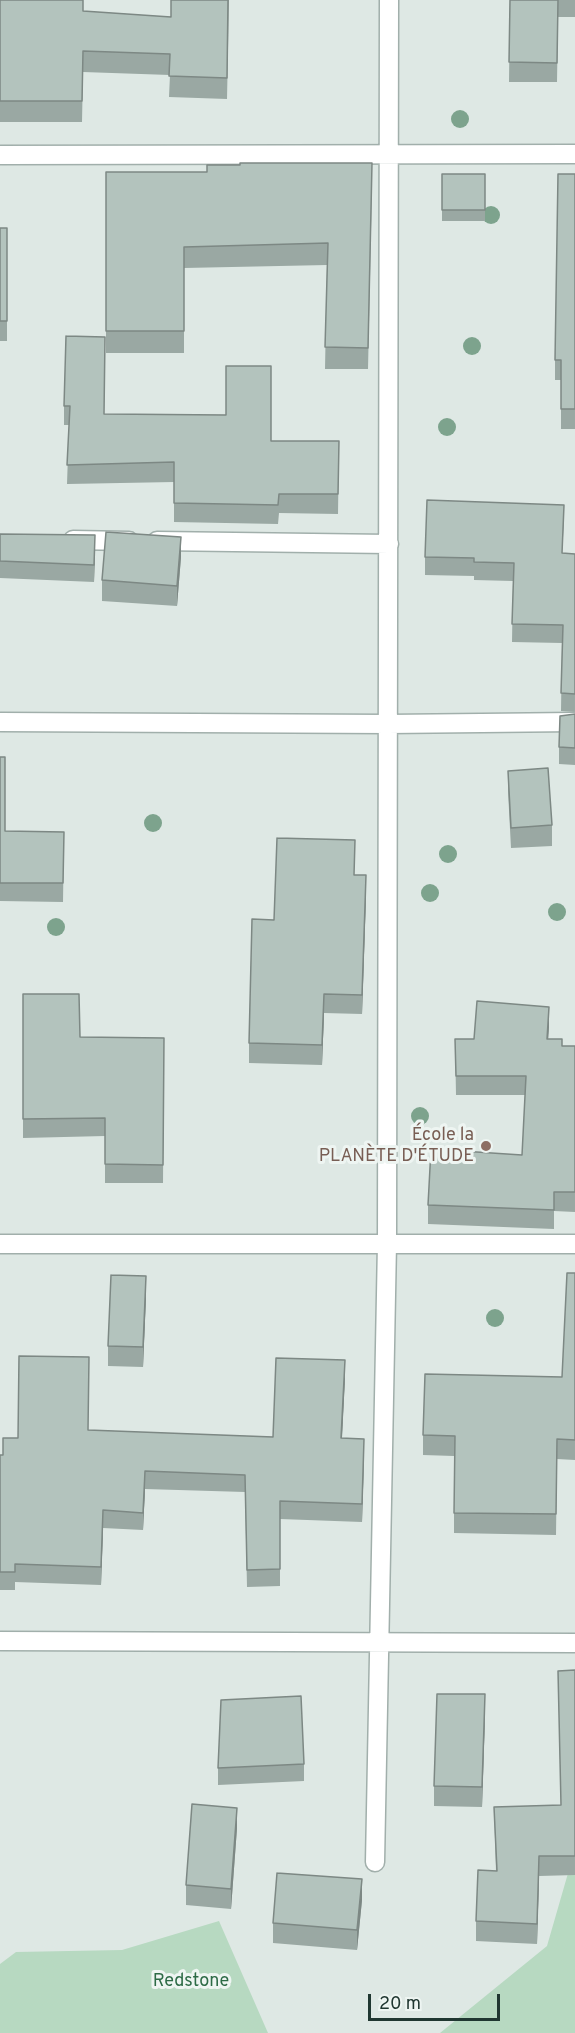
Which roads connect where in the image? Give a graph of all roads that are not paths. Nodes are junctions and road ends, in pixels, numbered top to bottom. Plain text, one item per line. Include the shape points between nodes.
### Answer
1 (389, 0) edge
2 (575, 154) edge
3 (0, 155) edge
4 (390, 156) junction
5 (59, 540) edge
6 (389, 544) junction
7 (0, 722) edge
8 (575, 722) edge
9 (388, 724) junction
10 (387, 1243) junction
11 (0, 1244) edge
12 (575, 1245) edge
13 (0, 1641) edge
14 (379, 1642) junction
15 (575, 1643) edge
16 (375, 1862) dead end

1 - 4 street
2 - 4 street
3 - 4 street
4 - 6 street
5 - 6 street
6 - 9 street
7 - 9 street
8 - 9 street
9 - 10 street
10 - 11 street
10 - 12 street
10 - 14 street
13 - 14 street
14 - 15 street
14 - 16 street

